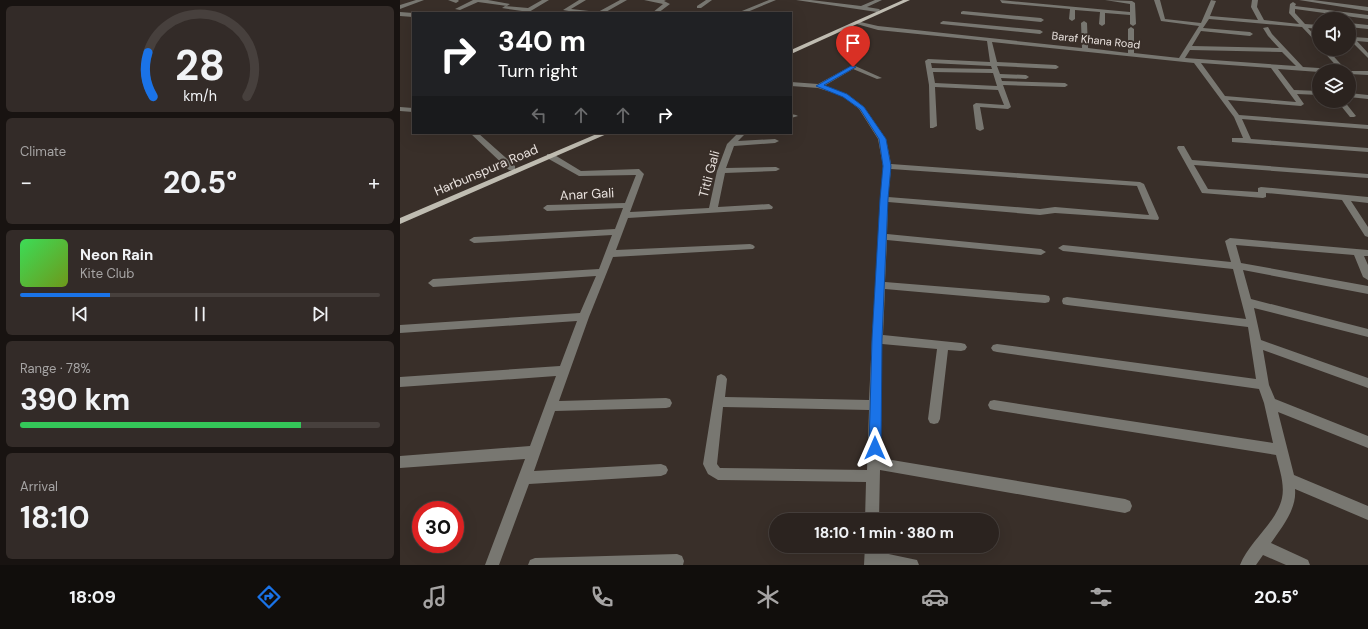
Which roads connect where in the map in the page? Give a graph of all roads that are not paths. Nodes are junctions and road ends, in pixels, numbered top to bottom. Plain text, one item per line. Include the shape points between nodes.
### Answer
1 (421, 0) edge
2 (477, 0) edge
3 (541, 0) edge
4 (546, 0) edge
5 (583, 0) edge
6 (624, 0) edge
7 (647, 0) edge
8 (709, 0) edge
9 (773, 0) edge
10 (799, 0) edge
11 (880, 0) edge
12 (898, 0) edge
13 (907, 0) edge
14 (1002, 0) edge
15 (1057, 0) edge
16 (1108, 0) edge
17 (1157, 0) edge
18 (1255, 0) edge
19 (1302, 0) edge
20 (662, 1) edge
21 (1213, 1) edge
22 (1336, 2) edge
23 (1044, 5) junction
24 (1055, 6) junction
25 (400, 7) edge
26 (698, 7) dead end
27 (863, 7) junction
28 (1073, 8) junction
29 (1368, 9) edge
30 (877, 10) junction
31 (1103, 10) junction
32 (470, 11) dead end
33 (586, 12) edge
34 (602, 12) edge
35 (656, 12) edge
36 (743, 12) edge
37 (1331, 12) edge
38 (1337, 12) edge
39 (963, 13) dead end
40 (1292, 13) junction
41 (400, 14) edge
42 (1133, 14) junction
43 (412, 15) edge
44 (982, 15) junction
45 (1356, 15) edge
46 (1312, 16) edge
47 (1206, 17) junction
48 (1368, 17) edge
49 (1072, 19) dead end
50 (1041, 20) junction
51 (1084, 22) dead end
52 (1262, 22) junction
53 (944, 23) dead end
54 (856, 24) junction
55 (1102, 24) dead end
56 (1303, 25) junction
57 (978, 26) junction
58 (1312, 26) edge
59 (1356, 26) edge
60 (1201, 27) junction
61 (1368, 27) edge
62 (1266, 28) dead end
63 (1040, 32) junction
64 (1250, 34) dead end
65 (1312, 35) edge
66 (989, 39) junction
67 (1356, 39) edge
68 (1368, 40) edge
69 (811, 41) junction
70 (1356, 43) edge
71 (1038, 44) junction
72 (792, 48) edge
73 (1188, 48) junction
74 (1085, 49) junction
75 (1284, 50) junction
76 (792, 51) edge
77 (1131, 54) junction
78 (1330, 56) edge
79 (1368, 56) edge
80 (1181, 60) junction
81 (1196, 61) junction
82 (1338, 64) edge
83 (1056, 67) dead end
84 (1273, 67) junction
85 (1302, 69) junction
86 (995, 70) junction
87 (1312, 70) edge
88 (1356, 72) edge
89 (1368, 73) edge
90 (879, 78) dead end
91 (792, 84) edge
92 (932, 85) junction
93 (819, 86) junction
94 (999, 86) junction
95 (1292, 92) junction
96 (1312, 93) edge
97 (1356, 96) edge
98 (1368, 97) edge
99 (1223, 98) junction
100 (1346, 108) edge
101 (400, 109) edge
102 (412, 110) edge
103 (1352, 116) dead end
104 (1237, 117) junction
105 (933, 126) dead end
106 (1368, 127) edge
107 (980, 129) dead end
108 (475, 134) edge
109 (591, 134) edge
110 (603, 134) edge
111 (741, 134) edge
112 (1235, 140) dead end
113 (775, 141) dead end
114 (1248, 141) junction
115 (731, 144) junction
116 (1181, 148) dead end
117 (1368, 150) edge
118 (550, 156) junction
119 (1189, 162) junction
120 (887, 166) junction
121 (776, 169) dead end
122 (514, 170) junction
123 (721, 171) junction
124 (1368, 176) edge
125 (1345, 198) junction
126 (884, 199) junction
127 (1368, 200) edge
128 (769, 206) dead end
129 (547, 208) dead end
130 (713, 209) junction
131 (627, 210) junction
132 (400, 215) edge
133 (400, 222) edge
134 (618, 232) junction
135 (1368, 234) edge
136 (882, 237) junction
137 (474, 240) dead end
138 (750, 247) dead end
139 (1063, 248) dead end
140 (1041, 252) dead end
141 (1363, 252) edge
142 (609, 254) junction
143 (1237, 266) junction
144 (603, 272) junction
145 (1368, 277) edge
146 (433, 283) dead end
147 (881, 285) junction
148 (1368, 290) edge
149 (1045, 299) dead end
150 (1067, 301) dead end
151 (1247, 302) junction
152 (584, 317) junction
153 (1253, 324) junction
154 (400, 329) edge
155 (1368, 333) edge
156 (877, 339) junction
157 (1257, 343) junction
158 (943, 345) junction
159 (961, 347) dead end
160 (997, 348) dead end
161 (563, 371) junction
162 (722, 379) dead end
163 (400, 382) edge
164 (1368, 383) edge
165 (1263, 385) junction
166 (718, 402) junction
167 (666, 403) dead end
168 (1270, 403) junction
169 (875, 405) junction
170 (994, 405) dead end
171 (550, 406) junction
172 (934, 419) dead end
173 (1368, 442) edge
174 (1280, 450) junction
175 (534, 452) junction
176 (400, 462) edge
177 (874, 469) junction
178 (661, 470) dead end
179 (524, 478) junction
180 (1288, 479) junction
181 (1125, 506) dead end
182 (872, 513) edge
183 (1368, 513) edge
184 (1261, 546) junction
185 (871, 556) edge
186 (676, 561) dead end
187 (492, 565) edge
188 (535, 565) edge
189 (912, 565) edge
190 (1247, 565) edge
191 (1303, 565) edge

1 - 25 street
2 - 4 street via 529,10
2 - 32 street via 456,9
3 - 4 street
5 - 33 street via 566,10
6 - 34 street
7 - 20 street
8 - 26 street
9 - 36 street
10 - 27 street
11 - 27 street
12 - 30 main road
13 - 54 main road
14 - 23 street via 1010,4
15 - 24 street
16 - 42 street via 1132,2
17 - 60 street via 1163,20
18 - 52 street via 1254,7
19 - 22 street
20 - 35 street via 667,4
21 - 47 street
22 - 29 street
22 - 38 street
23 - 24 street
23 - 50 street
24 - 28 street
27 - 30 street
28 - 31 street
28 - 49 street
30 - 69 main road
31 - 42 street
31 - 55 street
37 - 40 street via 1292,5
39 - 44 street
40 - 46 street
40 - 56 street
41 - 43 street
42 - 77 street
44 - 50 street
44 - 57 street
45 - 48 street
47 - 52 street
47 - 60 street
50 - 63 street
51 - 74 street
52 - 56 street
53 - 57 street
54 - 66 street, Baraf Khana Road
54 - 69 main road
56 - 58 street
56 - 65 street
57 - 63 street
59 - 61 street
60 - 64 street
60 - 73 street
62 - 75 street
63 - 71 street
66 - 71 street, Baraf Khana Road
66 - 86 street
67 - 68 street
69 - 72 main road
69 - 76 main road
70 - 79 street
71 - 74 street, Baraf Khana Road
73 - 75 street
73 - 80 street
74 - 77 street, Baraf Khana Road
75 - 85 street
77 - 80 street, Baraf Khana Road
78 - 82 street
80 - 81 street, Baraf Khana Road
81 - 84 street, Baraf Khana Road
81 - 99 street
83 - 86 street
84 - 85 street, Baraf Khana Road
84 - 95 street
85 - 87 street, Baraf Khana Road
86 - 92 street via 930,70
86 - 94 street
86 - 94 street via 1064,82
88 - 89 street
90 - 93 street via 853,67
91 - 93 street
92 - 94 street
92 - 105 street
93 - 120 street via 845,95 862,108 882,139
94 - 107 street via 1008,107 976,105
95 - 96 street
95 - 99 street via 1301,104
97 - 98 street
99 - 104 street
100 - 103 street
101 - 102 street
104 - 106 street
104 - 114 street
108 - 122 street
109 - 122 main road, Harbunspura Road
110 - 118 main road, Harbunspura Road
111 - 115 street, Titli Gali
112 - 114 street
113 - 115 street
114 - 117 street
115 - 123 street, Titli Gali
116 - 119 street
118 - 122 main road, Harbunspura Road
118 - 131 street via 579,174 639,172
119 - 124 street
119 - 125 street via 1206,191 1263,195 1261,190
120 - 126 street
120 - 126 street via 1140,184 1155,218 1055,210 1040,212
121 - 123 street
122 - 132 main road, Harbunspura Road
122 - 133 main road, Harbunspura Road
123 - 130 street, Titli Gali
125 - 127 street
125 - 135 street
126 - 136 street
128 - 130 street
129 - 131 street, Anar Gali
130 - 131 street, Titli Gali
131 - 134 street
134 - 137 street
134 - 142 street
136 - 140 street
136 - 147 street
138 - 142 street
139 - 143 street
141 - 143 street via 1230,241
141 - 145 street
142 - 144 street
143 - 148 street
143 - 151 street
144 - 146 street
144 - 152 street
147 - 149 street
147 - 156 street
150 - 153 street
151 - 153 street
151 - 155 street
152 - 154 street
152 - 161 street
153 - 157 street
156 - 158 street
156 - 169 street
157 - 164 street
157 - 165 street
158 - 159 street
158 - 172 street
160 - 165 street
161 - 163 street
161 - 171 street
162 - 166 street
165 - 168 street
166 - 169 street
166 - 177 street via 710,464 718,474
167 - 171 street
168 - 173 street
168 - 174 street
169 - 177 street
170 - 174 street
171 - 175 street
174 - 180 street
175 - 176 street
175 - 179 street
177 - 181 street
177 - 182 street
178 - 179 street
179 - 187 street
180 - 183 street
180 - 184 street via 1289,497 1282,515
184 - 190 street
184 - 191 street
185 - 189 street
186 - 188 street

